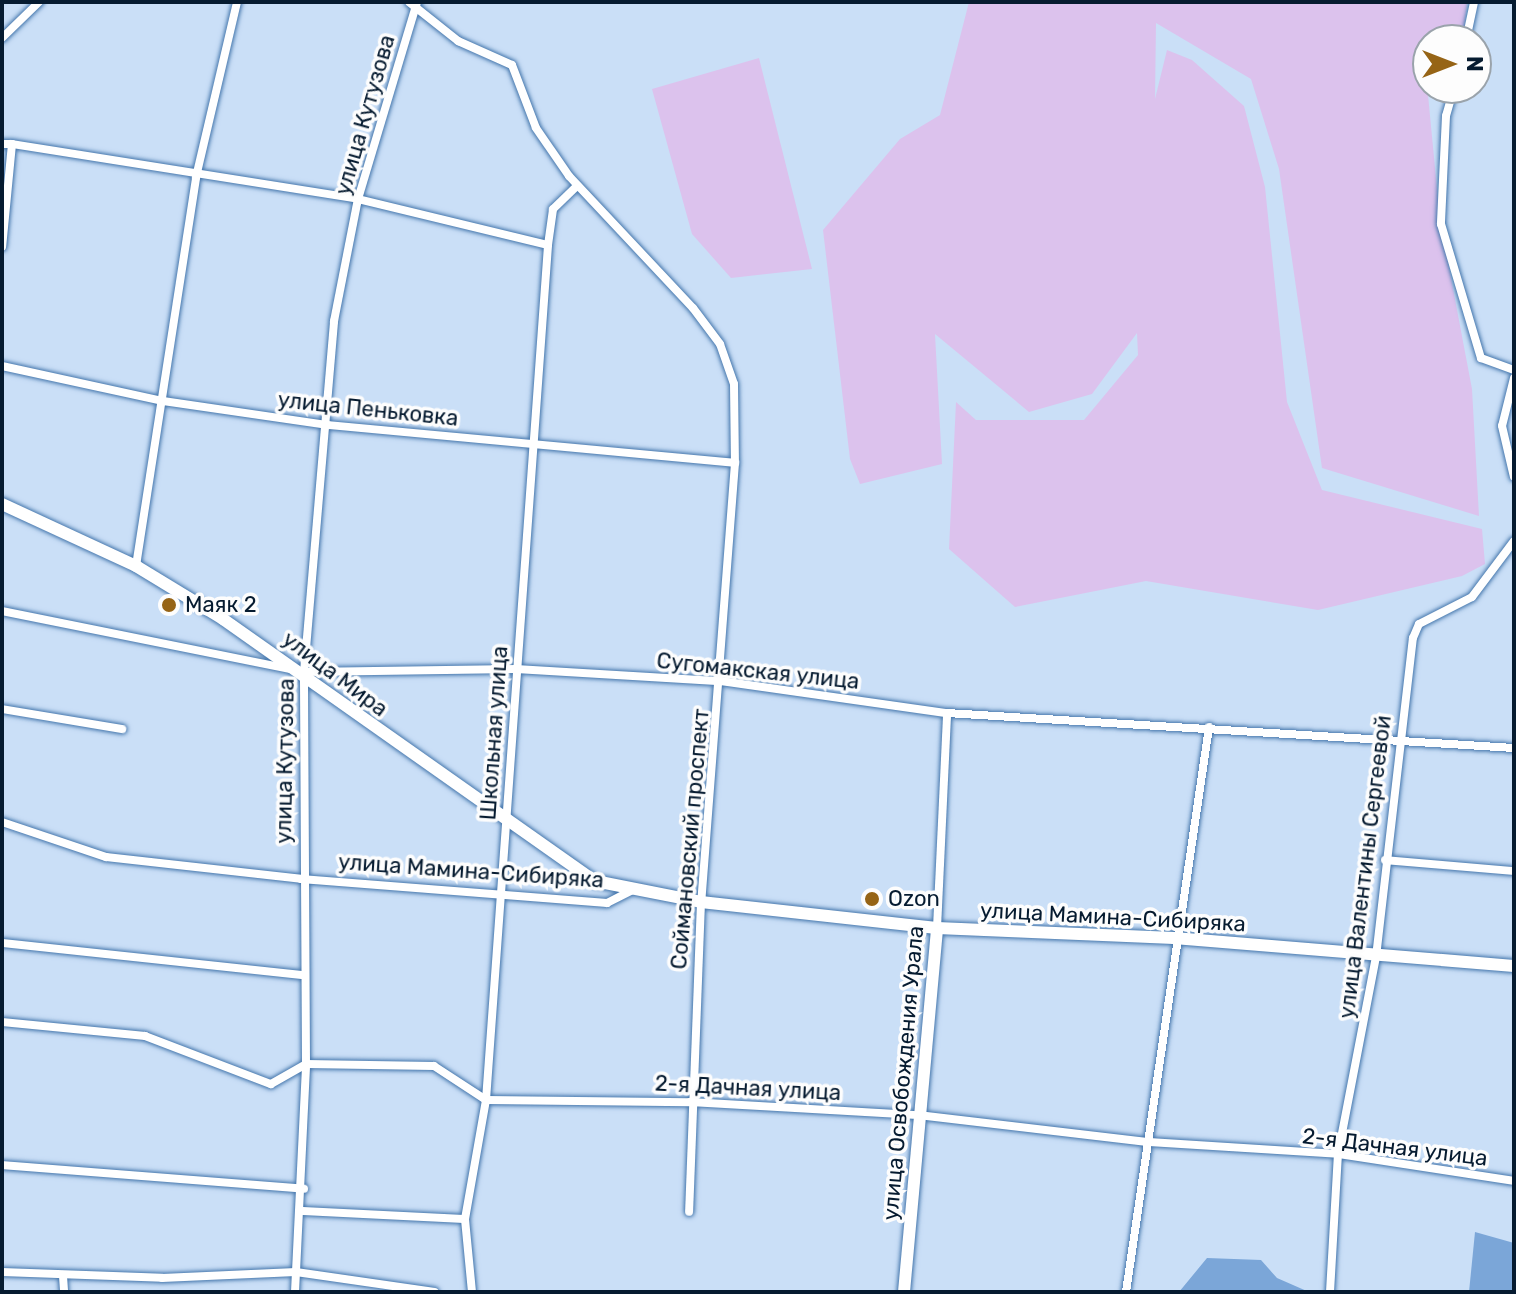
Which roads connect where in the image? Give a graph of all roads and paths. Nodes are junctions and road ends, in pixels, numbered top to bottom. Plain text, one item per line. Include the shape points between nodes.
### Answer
1 (39, 2) edge
2 (237, 2) edge
3 (1474, 2) edge
4 (414, 3) edge
5 (1469, 24) edge
6 (2, 38) edge
7 (1449, 104) edge
8 (7, 144) edge
9 (196, 177) junction
10 (577, 186) junction
11 (358, 199) junction
12 (548, 245) junction
13 (2, 247) edge
14 (2, 366) edge
15 (1514, 370) edge
16 (1514, 378) edge
17 (163, 401) junction
18 (328, 425) junction
19 (534, 443) junction
20 (735, 463) junction
21 (1514, 477) edge
22 (2, 504) edge
23 (1514, 541) edge
24 (136, 566) junction
25 (2, 611) edge
26 (516, 669) junction
27 (304, 672) junction
28 (721, 681) junction
29 (2, 709) edge
30 (947, 713) junction
31 (1209, 727) junction
32 (122, 729) dead end
33 (1400, 737) junction
34 (1514, 748) edge
35 (2, 822) edge
36 (507, 822) junction
37 (1385, 860) junction
38 (1514, 871) edge
39 (301, 879) junction
40 (633, 890) junction
41 (498, 895) junction
42 (701, 902) junction
43 (937, 928) junction
44 (1174, 938) junction
45 (2, 943) edge
46 (1376, 957) junction
47 (1514, 966) edge
48 (302, 975) junction
49 (2, 1022) edge
50 (306, 1064) junction
51 (486, 1100) junction
52 (690, 1102) junction
53 (918, 1115) junction
54 (1149, 1142) junction
55 (1338, 1154) junction
56 (2, 1165) edge
57 (1514, 1181) edge
58 (304, 1189) junction
59 (302, 1211) junction
60 (689, 1212) dead end
61 (465, 1219) junction
62 (2, 1272) edge
63 (296, 1272) junction
64 (63, 1276) junction
65 (64, 1292) edge
66 (295, 1292) edge
67 (435, 1292) edge
68 (472, 1292) edge
69 (904, 1292) edge
70 (1126, 1292) edge
71 (1330, 1292) edge

1 - 6 street
2 - 9 street
3 - 5 street
4 - 10 street, Соймановский проспект via 458,41 512,65 536,128
4 - 11 street, улица Кутузова
7 - 15 street via 1441,224 1481,358
8 - 9 street
8 - 13 street
9 - 11 street
9 - 17 street
10 - 12 street, Школьная улица via 553,209
10 - 20 street, Соймановский проспект via 720,344 734,384
11 - 12 street
11 - 18 street, улица Кутузова via 334,321
12 - 19 street, Школьная улица
14 - 17 street, улица Пеньковка
16 - 21 street via 1502,426
17 - 18 street, улица Пеньковка
17 - 24 street
18 - 19 street, улица Пеньковка
18 - 27 street, улица Кутузова
19 - 20 street, улица Пеньковка
19 - 26 street, Школьная улица
20 - 28 street, Соймановский проспект
22 - 24 main road, улица Мира
23 - 33 street, улица Валентины Сергеевой via 1472,597 1419,624
24 - 27 main road, улица Мира
25 - 27 street, Сугомакская улица
26 - 27 street, Сугомакская улица
26 - 28 street, Сугомакская улица
26 - 36 street, Школьная улица
27 - 36 main road, улица Мира via 366,725
27 - 39 street, улица Кутузова
28 - 30 street, Сугомакская улица
28 - 42 street, Соймановский проспект
29 - 32 street
30 - 31 street, Сугомакская улица
30 - 43 street, улица Освобождения Урала
31 - 33 street, Сугомакская улица
31 - 44 street
33 - 34 street, Сугомакская улица
33 - 37 street, улица Валентины Сергеевой
35 - 39 street, улица Мамина-Сибиряка via 106,857
36 - 40 main road, улица Мира via 575,871
36 - 41 street, Школьная улица
37 - 38 street
37 - 46 street, улица Валентины Сергеевой
39 - 41 street, улица Мамина-Сибиряка
39 - 48 street, улица Кутузова
40 - 41 street, улица Мамина-Сибиряка via 607,903
40 - 42 main road, улица Мамина-Сибиряка
41 - 51 street, Школьная улица
42 - 43 main road, улица Мамина-Сибиряка
42 - 52 street, Соймановский проспект
43 - 44 main road, улица Мамина-Сибиряка
43 - 53 main road, улица Освобождения Урала
44 - 46 main road, улица Мамина-Сибиряка
44 - 54 street
45 - 48 street
46 - 47 main road, улица Мамина-Сибиряка
46 - 55 street, улица Валентины Сергеевой
48 - 50 street, улица Кутузова
49 - 50 street via 145,1036 271,1084
50 - 51 street via 434,1066
50 - 58 street, улица Кутузова
51 - 52 street, 2-я Дачная улица
51 - 61 street, Школьная улица
52 - 53 street, 2-я Дачная улица
52 - 60 street, Соймановский проспект
53 - 54 street, 2-я Дачная улица
53 - 69 main road, улица Освобождения Урала
54 - 55 street, 2-я Дачная улица
54 - 70 street
55 - 57 street, 2-я Дачная улица
55 - 71 street, улица Валентины Сергеевой
56 - 58 street
58 - 59 street, улица Кутузова
59 - 61 street
59 - 63 street, улица Кутузова
61 - 68 street, Школьная улица
62 - 64 street
63 - 64 street
63 - 66 street, улица Кутузова
63 - 67 street
64 - 65 street

